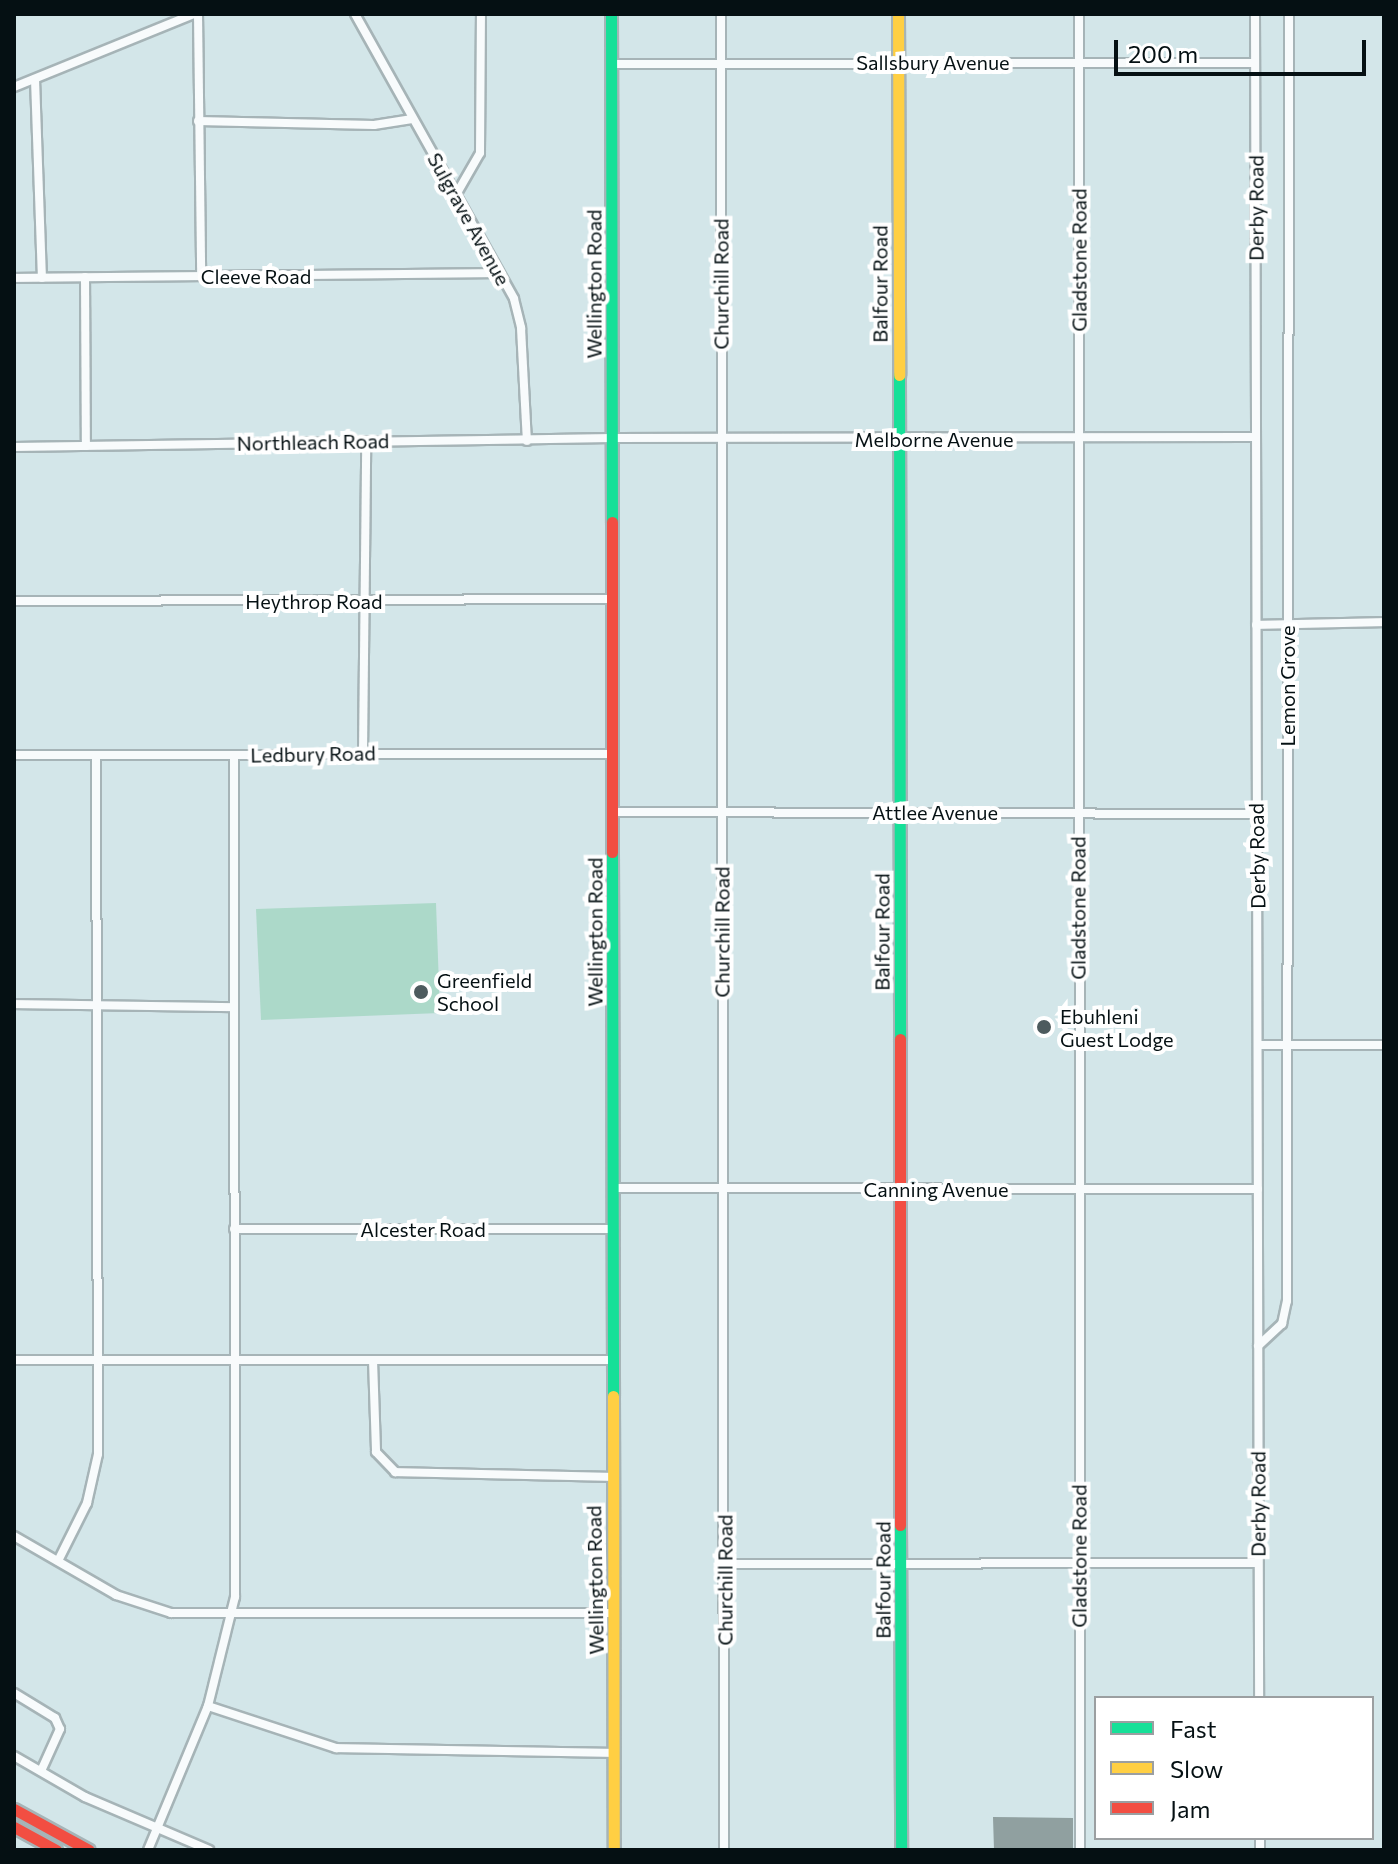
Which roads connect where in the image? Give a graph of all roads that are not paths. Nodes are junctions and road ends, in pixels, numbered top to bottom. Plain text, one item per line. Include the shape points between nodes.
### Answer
1 (196, 14) edge
2 (355, 14) edge
3 (481, 14) edge
4 (611, 14) edge
5 (721, 14) edge
6 (898, 14) edge
7 (1079, 14) edge
8 (1255, 14) edge
9 (1289, 14) edge
10 (898, 61) junction
11 (1080, 62) junction
12 (1255, 63) junction
13 (611, 64) junction
14 (721, 64) junction
15 (35, 79) junction
16 (14, 87) edge
17 (411, 119) junction
18 (198, 121) junction
19 (457, 193) junction
20 (499, 273) junction
21 (201, 276) junction
22 (85, 277) junction
23 (14, 278) edge
24 (42, 278) junction
25 (1255, 437) junction
26 (612, 438) junction
27 (1078, 438) junction
28 (722, 439) junction
29 (899, 440) junction
30 (366, 441) junction
31 (527, 441) junction
32 (86, 446) junction
33 (14, 447) edge
34 (614, 599) junction
35 (14, 601) edge
36 (364, 602) junction
37 (1384, 622) edge
38 (1287, 623) junction
39 (1256, 625) junction
40 (363, 752) junction
41 (611, 754) junction
42 (14, 755) edge
43 (234, 755) junction
44 (96, 757) junction
45 (722, 811) junction
46 (900, 811) junction
47 (613, 812) junction
48 (1078, 813) junction
49 (1256, 814) junction
50 (14, 1004) edge
51 (97, 1004) junction
52 (234, 1007) junction
53 (1259, 1045) junction
54 (1290, 1045) junction
55 (1384, 1045) edge
56 (613, 1188) junction
57 (1079, 1188) junction
58 (723, 1189) junction
59 (901, 1189) junction
60 (1258, 1189) junction
61 (234, 1229) junction
62 (612, 1229) junction
63 (1258, 1346) junction
64 (234, 1359) junction
65 (14, 1360) edge
66 (97, 1360) junction
67 (373, 1360) junction
68 (611, 1360) junction
69 (612, 1477) junction
70 (14, 1536) edge
71 (58, 1561) junction
72 (1257, 1563) junction
73 (725, 1564) junction
74 (1079, 1564) junction
75 (901, 1566) junction
76 (233, 1612) junction
77 (614, 1613) junction
78 (14, 1693) edge
79 (1259, 1696) edge
80 (208, 1706) junction
81 (614, 1753) junction
82 (14, 1756) edge
83 (41, 1771) junction
84 (14, 1809) edge
85 (14, 1827) edge
86 (157, 1831) junction
87 (56, 1850) edge
88 (89, 1850) edge
89 (148, 1850) edge
90 (209, 1850) edge
91 (614, 1850) edge
92 (724, 1850) edge
93 (901, 1850) edge
94 (1080, 1850) edge

1 - 15 street
1 - 18 street
2 - 17 street, Sulgrave Avenue
3 - 19 street via 480,153
4 - 13 main road, Wellington Road
5 - 14 street, Churchill Road
6 - 10 main road, Balfour Road
7 - 11 street, Gladstone Road
8 - 12 street, Derby Road
9 - 38 street, Lemon Grove
10 - 11 street, Sallsbury Avenue
10 - 14 street, Sallsbury Avenue
10 - 29 main road, Balfour Road
11 - 12 street, Sallsbury Avenue
11 - 27 street, Gladstone Road
12 - 25 street, Derby Road
13 - 14 street, Sallsbury Avenue
13 - 26 main road, Wellington Road
14 - 28 street, Churchill Road
15 - 16 street
15 - 24 street
17 - 18 street via 374,125
17 - 19 street, Sulgrave Avenue
18 - 21 street
19 - 20 street, Sulgrave Avenue
20 - 21 street, Cleeve Road
20 - 31 street, Sulgrave Avenue via 521,328
21 - 22 street, Cleeve Road
22 - 24 street, Cleeve Road
22 - 32 street
23 - 24 street, Cleeve Road
25 - 27 street, Melborne Avenue
25 - 39 street, Derby Road
26 - 28 street, Melborne Avenue
26 - 31 street, Northleach Road
26 - 34 main road, Wellington Road
27 - 29 street, Melborne Avenue
27 - 48 street, Gladstone Road
28 - 29 street, Melborne Avenue
28 - 45 street, Churchill Road
29 - 46 main road, Balfour Road
30 - 31 street, Northleach Road
30 - 32 street, Northleach Road
30 - 36 street
32 - 33 street, Northleach Road
34 - 36 street, Heythrop Road
34 - 41 main road, Wellington Road
35 - 36 street, Heythrop Road
36 - 40 street
37 - 38 street
38 - 39 street
38 - 54 street, Lemon Grove
39 - 49 street, Derby Road
40 - 41 street, Ledbury Road
40 - 43 street, Ledbury Road
41 - 47 main road, Wellington Road
42 - 44 street, Ledbury Road
43 - 44 street, Ledbury Road
43 - 52 street
44 - 51 street
45 - 46 street, Attlee Avenue
45 - 47 street, Attlee Avenue
45 - 58 street, Churchill Road
46 - 48 street, Attlee Avenue
46 - 59 main road, Balfour Road
47 - 56 main road, Wellington Road
48 - 49 street, Attlee Avenue
48 - 57 street, Gladstone Road
49 - 53 street, Derby Road
50 - 51 street
51 - 52 street
51 - 66 street
52 - 61 street
53 - 54 street
53 - 60 street, Derby Road
54 - 55 street
54 - 63 street, Lemon Grove via 1285,1314
56 - 58 street, Canning Avenue
56 - 62 main road, Wellington Road
57 - 59 street, Canning Avenue
57 - 60 street, Canning Avenue
57 - 74 street, Gladstone Road
58 - 59 street, Canning Avenue
58 - 73 street, Churchill Road
59 - 75 main road, Balfour Road
60 - 63 street, Derby Road
61 - 62 street, Alcester Road
61 - 64 street
62 - 68 main road, Wellington Road
63 - 72 street, Derby Road
64 - 66 street
64 - 67 street
64 - 76 street
65 - 66 street
66 - 71 street via 94,1482
67 - 68 street
67 - 69 street via 376,1452 395,1472
68 - 69 main road, Wellington Road
69 - 77 main road, Wellington Road
70 - 71 street
71 - 76 street via 144,1607
72 - 74 street
72 - 79 street, Derby Road
73 - 75 street
73 - 92 street, Churchill Road
74 - 75 street
74 - 94 street, Gladstone Road
75 - 93 main road, Balfour Road
76 - 77 street
76 - 80 street
77 - 81 main road, Wellington Road
78 - 83 street via 55,1718 60,1729
80 - 81 street via 336,1748
80 - 86 street
81 - 91 main road, Wellington Road
82 - 83 street
83 - 86 street
84 - 88 main road
85 - 87 main road
86 - 89 street
86 - 90 street

